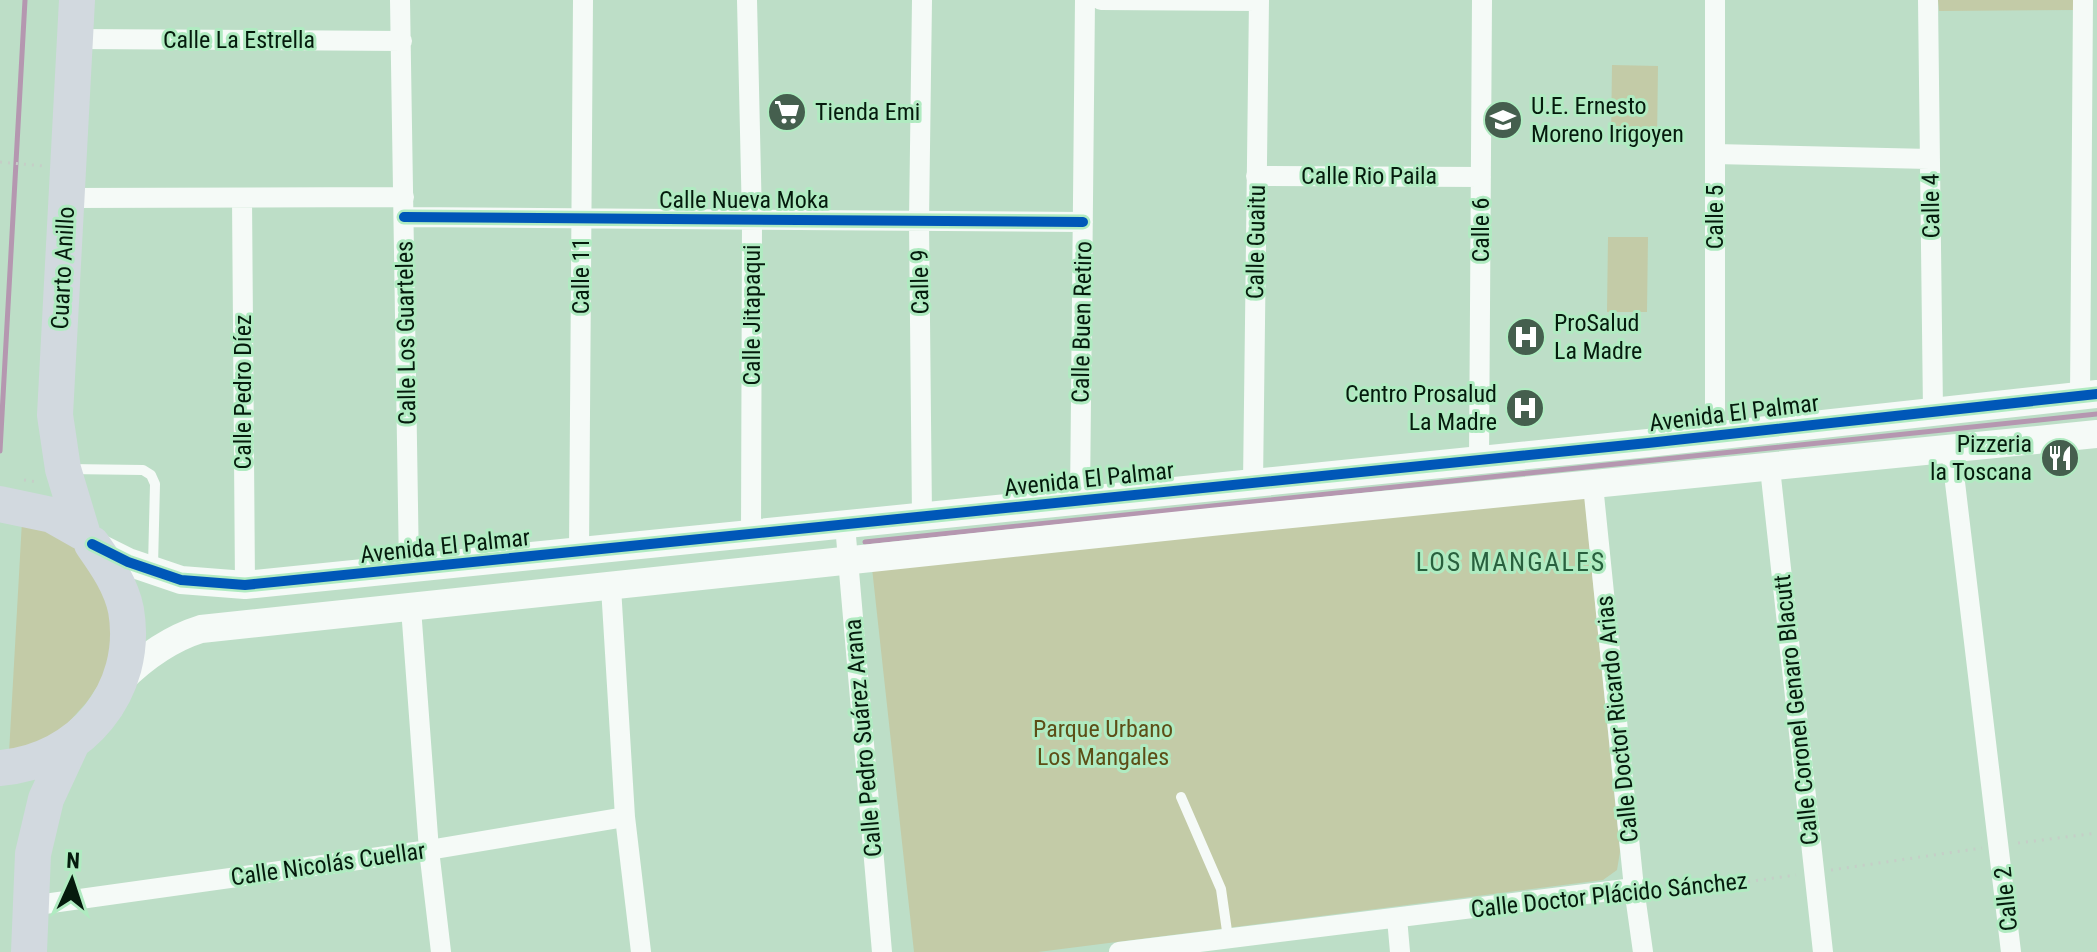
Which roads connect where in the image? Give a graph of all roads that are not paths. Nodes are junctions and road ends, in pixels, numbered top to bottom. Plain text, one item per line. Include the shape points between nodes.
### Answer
1 (77, 0) edge
2 (400, 0) edge
3 (583, 0) edge
4 (747, 0) edge
5 (922, 0) edge
6 (1085, 0) edge
7 (1101, 0) edge
8 (1258, 0) edge
9 (1482, 0) edge
10 (1715, 0) edge
11 (1928, 0) edge
12 (2083, 0) edge
13 (75, 39) junction
14 (402, 41) junction
15 (2089, 145) edge
16 (1715, 154) junction
17 (1930, 159) junction
18 (1256, 176) junction
19 (1481, 177) junction
20 (67, 198) junction
21 (242, 198) junction
22 (404, 207) junction
23 (581, 219) junction
24 (752, 220) junction
25 (919, 221) junction
26 (1083, 222) junction
27 (2089, 395) edge
28 (1933, 411) junction
29 (1715, 434) junction
30 (2097, 434) edge
31 (1951, 449) junction
32 (1479, 460) junction
33 (1651, 461) junction
34 (1770, 468) junction
35 (63, 469) junction
36 (1253, 484) junction
37 (1593, 485) junction
38 (1080, 499) junction
39 (1209, 505) junction
40 (10, 506) edge
41 (922, 517) junction
42 (845, 525) junction
43 (751, 535) junction
44 (87, 538) junction
45 (579, 552) junction
46 (848, 562) junction
47 (409, 569) junction
48 (153, 572) junction
49 (371, 573) junction
50 (245, 585) junction
51 (611, 587) junction
52 (411, 608) junction
53 (375, 610) junction
54 (120, 681) junction
55 (71, 745) junction
56 (5, 768) edge
57 (1181, 797) dead end
58 (625, 817) junction
59 (429, 850) junction
60 (1634, 888) junction
61 (30, 906) junction
62 (1397, 918) junction
63 (1228, 938) junction
64 (29, 952) edge
65 (441, 952) edge
66 (641, 952) edge
67 (882, 952) edge
68 (1119, 952) edge
69 (1400, 952) edge
70 (1643, 952) edge
71 (1823, 952) edge
72 (2011, 952) edge

1 - 13 highway, Cuarto Anillo
2 - 14 street, Calle Los Guarteles
3 - 23 street, Calle 11
4 - 24 street, Calle Jitapaqui
5 - 25 street, Calle 9
6 - 26 street, Calle Buen Retiro
7 - 8 street
8 - 18 street, Calle Guaitu
9 - 19 street, Calle 6
10 - 16 street, Calle 5
11 - 17 street, Calle 4
12 - 15 street
13 - 14 street, Calle La Estrella
13 - 20 highway, Cuarto Anillo
14 - 22 street, Calle Los Guarteles
15 - 27 street
16 - 17 street
16 - 29 street, Calle 5
17 - 28 street, Calle 4
18 - 19 street, Calle Rio Paila
18 - 36 street, Calle Guaitu
19 - 32 street, Calle 6
20 - 21 street, Calle Nueva Moka
20 - 35 highway, Cuarto Anillo via 55,415
21 - 22 street, Calle Nueva Moka
21 - 50 street, Calle Pedro Díez
22 - 23 street, Calle Nueva Moka
22 - 47 street, Calle Los Guarteles
23 - 24 street, Calle Nueva Moka
23 - 45 street, Calle 11
24 - 25 street, Calle Nueva Moka
24 - 43 street, Calle Jitapaqui
25 - 26 street, Calle Nueva Moka
25 - 41 street, Calle 9
26 - 38 street, Calle Buen Retiro
27 - 28 street, Avenida El Palmar
28 - 29 street, Avenida El Palmar
29 - 33 street, Avenida El Palmar
30 - 31 street, Avenida El Palmar
31 - 34 street, Avenida El Palmar
31 - 72 street, Calle 2
32 - 33 street, Avenida El Palmar
32 - 36 street, Avenida El Palmar
33 - 34 street, Avenida El Palmar
33 - 37 street, Avenida El Palmar
34 - 71 street, Calle Coronel Genaro Blacutt
35 - 44 highway, Cuarto Anillo
35 - 48 lane via 143,470 151,475
36 - 39 street, Avenida El Palmar
37 - 39 street, Avenida El Palmar
37 - 60 street, Calle Doctor Ricardo Arias
38 - 39 street, Avenida El Palmar
38 - 41 street, Avenida El Palmar
39 - 46 street, Avenida El Palmar
40 - 44 highway via 52,515
41 - 42 street, Avenida El Palmar
42 - 43 street, Avenida El Palmar
42 - 46 street, Calle Pedro Suárez Arana
43 - 45 street, Avenida El Palmar
44 - 48 street, Avenida El Palmar
44 - 54 highway via 113,574 125,608 128,645
45 - 47 street, Avenida El Palmar
46 - 51 street, Avenida El Palmar
46 - 67 street, Calle Pedro Suárez Arana
47 - 49 street, Avenida El Palmar
48 - 50 street, Avenida El Palmar via 198,584
49 - 50 street, Avenida El Palmar
49 - 53 street via 366,588
51 - 52 street, Avenida El Palmar
51 - 58 street
52 - 53 street, Avenida El Palmar
52 - 59 street
53 - 54 street, Avenida El Palmar via 201,629 174,638
54 - 55 highway via 92,727
55 - 56 highway via 39,761
55 - 61 highway via 46,799 33,854
57 - 63 lane via 1221,889
58 - 59 street, Calle Nicolás Cuellar
58 - 66 street
59 - 61 street, Calle Nicolás Cuellar
59 - 65 street
60 - 62 street, Calle Doctor Plácido Sánchez
60 - 70 street, Calle Doctor Ricardo Arias
61 - 64 highway
62 - 63 street, Calle Doctor Plácido Sánchez
62 - 69 street
63 - 68 street, Calle Doctor Plácido Sánchez

